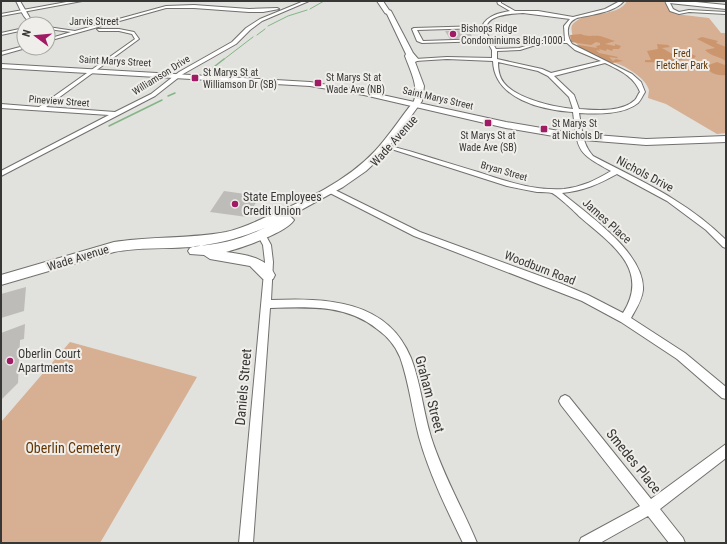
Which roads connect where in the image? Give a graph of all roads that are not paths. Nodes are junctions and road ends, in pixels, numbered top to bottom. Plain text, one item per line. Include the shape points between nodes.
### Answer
1 (80, 1) edge
2 (307, 1) edge
3 (380, 1) edge
4 (384, 1) edge
5 (499, 1) edge
6 (622, 1) edge
7 (668, 1) edge
8 (18, 2) edge
9 (693, 2) edge
10 (726, 6) edge
11 (47, 7) junction
12 (290, 7) junction
13 (23, 11) junction
14 (263, 11) junction
15 (389, 12) junction
16 (514, 12) junction
17 (726, 13) edge
18 (1, 15) edge
19 (270, 15) junction
20 (26, 16) edge
21 (573, 18) junction
22 (484, 27) junction
23 (56, 29) edge
24 (16, 31) edge
25 (81, 31) junction
26 (1, 34) edge
27 (56, 38) edge
28 (487, 40) junction
29 (568, 42) junction
30 (16, 49) edge
31 (494, 50) junction
32 (1, 54) edge
33 (413, 57) junction
34 (494, 60) junction
35 (605, 62) junction
36 (1, 66) edge
37 (94, 71) junction
38 (179, 75) junction
39 (550, 75) junction
40 (425, 99) junction
41 (1, 106) edge
42 (40, 109) junction
43 (575, 111) junction
44 (116, 114) junction
45 (579, 136) junction
46 (726, 139) edge
47 (388, 147) junction
48 (616, 171) junction
49 (1, 174) edge
50 (556, 191) junction
51 (332, 192) junction
52 (293, 210) junction
53 (262, 236) junction
54 (726, 245) edge
55 (193, 246) junction
56 (268, 275) junction
57 (1, 280) edge
58 (266, 304) junction
59 (625, 319) junction
60 (726, 394) edge
61 (565, 401) dead end
62 (726, 450) edge
63 (651, 507) junction
64 (246, 543) edge
65 (470, 543) edge
66 (586, 543) edge
67 (678, 543) edge

1 - 11 street
2 - 12 street, Williamson Drive
3 - 15 main road, Wade Avenue via 386,12
4 - 15 main road, Wade Avenue
5 - 16 street via 499,4
6 - 21 street via 612,8
7 - 9 main road
7 - 17 street via 671,10 679,13
8 - 11 street
8 - 13 street
9 - 10 main road
11 - 13 street
12 - 14 street
12 - 19 street, Williamson Drive
13 - 18 street
13 - 20 street
14 - 19 street
14 - 25 street via 174,6
15 - 33 main road, Wade Avenue
16 - 21 street via 542,12
16 - 22 street via 494,17
19 - 38 street, Williamson Drive via 234,43
21 - 29 street via 565,28
22 - 28 street
22 - 28 street via 414,29 422,42
23 - 25 street, Jarvis Street
24 - 26 street
25 - 27 street
25 - 37 street, Jarvis Street via 119,30 130,32 137,39
28 - 31 street
29 - 31 street via 542,42 520,49
29 - 35 street via 574,48
30 - 32 street
31 - 34 street
33 - 34 street
33 - 40 main road, Wade Avenue
33 - 40 main road, Wade Avenue via 409,56
34 - 39 street via 540,70
34 - 43 street via 497,76 513,93 536,102
35 - 39 street
35 - 43 street via 622,69 638,81 641,89 638,100 632,105 605,111
36 - 37 main road, Saint Marys Street
37 - 38 main road, Saint Marys Street
37 - 42 street, Jarvis Street
38 - 40 main road, Saint Marys Street via 310,84
38 - 44 street, Williamson Drive via 159,91
39 - 43 street, Nichols Drive via 572,96
40 - 45 main road, Saint Marys Street via 506,125
40 - 47 main road, Wade Avenue
41 - 42 street, Pineview Street
42 - 44 street, Pineview Street
43 - 45 street, Nichols Drive
44 - 49 street, Williamson Drive
45 - 46 main road, Saint Marys Street via 646,142
45 - 48 street, Nichols Drive via 590,157
47 - 50 street, Bryan Street via 513,185
47 - 51 main road, Wade Avenue via 362,174
48 - 50 street, Bryan Street via 589,187
48 - 54 street, Nichols Drive via 670,199 709,228
50 - 59 street, James Place via 627,255 638,277 638,295
51 - 52 main road, Wade Avenue
51 - 53 main road, Wade Avenue
51 - 59 street, Woodburn Road via 417,234 558,287
52 - 53 main road via 265,228
52 - 55 main road, Wade Avenue via 252,228
53 - 55 main road
53 - 56 street, Daniels Street via 269,251
55 - 56 main road via 253,262
55 - 57 main road, Wade Avenue via 132,244
56 - 58 street, Daniels Street
58 - 64 street, Daniels Street
58 - 65 street, Graham Street via 340,305 366,315 392,336 408,363 434,464
59 - 60 street, Woodburn Road via 681,356
61 - 63 street, Smedes Place
62 - 63 street
63 - 66 street
63 - 67 street, Smedes Place

